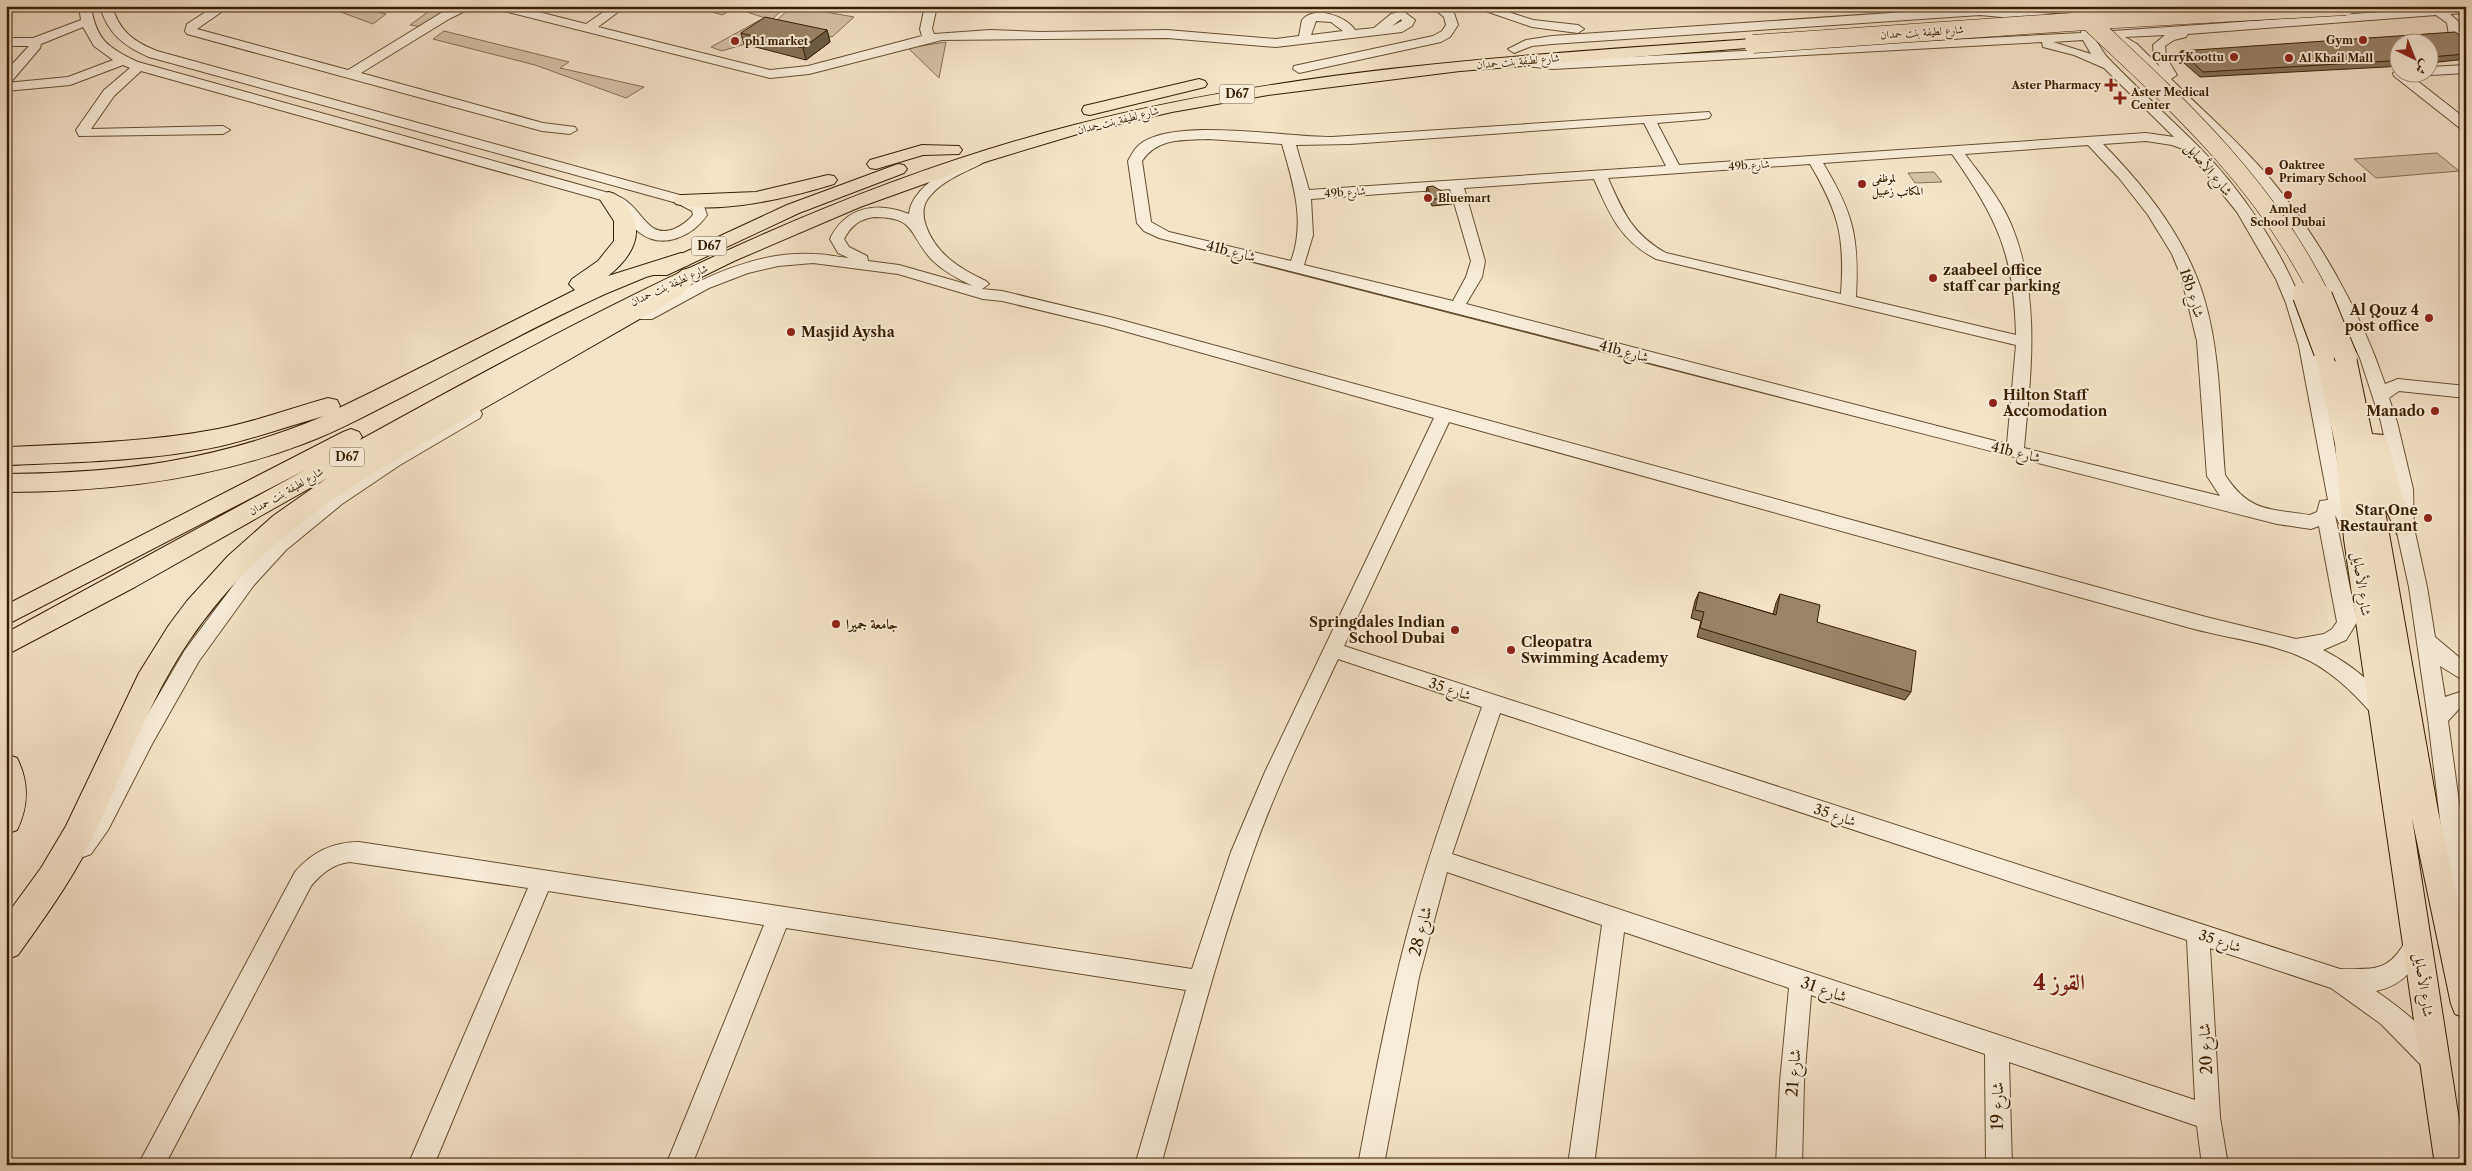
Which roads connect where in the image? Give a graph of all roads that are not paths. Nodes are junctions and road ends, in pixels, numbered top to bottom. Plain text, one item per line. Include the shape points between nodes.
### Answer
1 (8, 6) edge
2 (85, 6) edge
3 (106, 6) edge
4 (224, 6) edge
5 (469, 6) edge
6 (500, 6) edge
7 (620, 6) edge
8 (931, 6) edge
9 (1437, 6) edge
10 (1477, 6) edge
11 (2043, 6) edge
12 (2054, 6) edge
13 (2112, 6) edge
14 (2174, 6) edge
15 (2346, 6) edge
16 (1984, 9) edge
17 (2466, 9) edge
18 (6, 10) edge
19 (1448, 11) edge
20 (2071, 11) edge
21 (2439, 11) junction
22 (86, 22) junction
23 (2088, 27) junction
24 (588, 28) junction
25 (1709, 28) junction
26 (2203, 29) junction
27 (2161, 30) junction
28 (1377, 31) dead end
29 (1351, 34) junction
30 (2112, 34) junction
31 (929, 38) junction
32 (1304, 40) junction
33 (1747, 40) junction
34 (2016, 40) junction
35 (2466, 41) edge
36 (6, 42) edge
37 (34, 42) junction
38 (1515, 55) junction
39 (124, 60) junction
40 (140, 66) junction
41 (2466, 69) edge
42 (1292, 70) joint
43 (2440, 70) edge
44 (2113, 72) junction
45 (160, 73) junction
46 (352, 74) junction
47 (6, 79) edge
48 (124, 81) junction
49 (1211, 82) dead end
50 (2410, 82) edge
51 (6, 86) edge
52 (2177, 90) junction
53 (2466, 114) edge
54 (1704, 115) dead end
55 (2452, 115) junction
56 (1648, 119) junction
57 (2466, 126) edge
58 (223, 130) dead end
59 (570, 130) dead end
60 (1288, 140) junction
61 (2092, 141) junction
62 (2194, 149) junction
63 (952, 150) junction
64 (1956, 150) junction
65 (984, 156) junction
66 (1814, 160) junction
67 (1675, 170) junction
68 (1599, 175) junction
69 (1456, 185) junction
70 (1303, 195) junction
71 (609, 198) junction
72 (682, 200) junction
73 (919, 226) junction
74 (1296, 266) junction
75 (685, 267) junction
76 (891, 268) junction
77 (1002, 296) junction
78 (1848, 300) junction
79 (1457, 307) junction
80 (2025, 342) junction
81 (2346, 356) junction
82 (2436, 388) junction
83 (2466, 392) edge
84 (2381, 397) junction
85 (2356, 404) junction
86 (1444, 415) junction
87 (334, 421) junction
88 (7, 451) edge
89 (2015, 452) junction
90 (2216, 476) junction
91 (6, 483) edge
92 (2333, 486) junction
93 (2192, 496) junction
94 (2244, 507) junction
95 (2326, 516) junction
96 (2288, 519) joint
97 (2406, 528) junction
98 (2356, 538) junction
99 (6, 616) edge
100 (2425, 640) junction
101 (6, 645) edge
102 (2296, 646) junction
103 (1333, 650) junction
104 (2466, 674) edge
105 (2466, 698) edge
106 (1494, 703) junction
107 (2381, 710) junction
108 (2438, 719) junction
109 (6, 767) edge
110 (6, 820) edge
111 (1440, 860) junction
112 (60, 866) junction
113 (542, 880) junction
114 (779, 916) junction
115 (1614, 918) junction
116 (2198, 934) junction
117 (2417, 939) junction
118 (6, 944) edge
119 (2459, 969) junction
120 (2337, 979) junction
121 (1200, 980) junction
122 (1801, 981) junction
123 (2466, 1004) edge
124 (1997, 1047) junction
125 (2434, 1062) junction
126 (2208, 1118) junction
127 (151, 1165) edge
128 (421, 1165) edge
129 (680, 1165) edge
130 (1148, 1165) edge
131 (1371, 1165) edge
132 (1581, 1165) edge
133 (1789, 1165) edge
134 (1998, 1165) edge
135 (2215, 1165) edge
136 (2451, 1165) edge

1 - 18 street
2 - 22 street
3 - 72 street via 118,35 133,46 153,54
4 - 46 street via 195,22 191,31
5 - 46 street via 452,12
6 - 24 street
7 - 24 street
8 - 31 street via 926,29
9 - 19 street
10 - 25 street via 1532,23 1563,28
11 - 16 street
12 - 20 street
13 - 23 street via 2097,13
14 - 33 main road, شارع لطيفة بنت حمدان / D67
15 - 33 main road, شارع لطيفة بنت حمدان / D67, bridge
16 - 20 street via 2038,15
16 - 25 street
17 - 21 street
19 - 42 street via 1452,25 1450,31 1432,41
20 - 23 street
20 - 34 street via 2048,33
20 - 81 main road, bridge via 2206,133 2256,191 2303,262
21 - 26 street
21 - 35 street via 2453,22 2454,32
22 - 37 street
22 - 39 street via 96,42
23 - 27 street
23 - 30 street
23 - 34 street
23 - 44 street via 2093,48
24 - 31 street via 755,71 779,74 809,70
25 - 38 street via 1530,43
26 - 27 street
26 - 52 street via 2170,37 2160,45 2160,57
27 - 30 street
28 - 29 street
29 - 32 street
29 - 32 street via 1342,23 1312,17 1308,20
30 - 52 street via 2133,47
31 - 32 street via 987,34 1168,34 1268,42
33 - 38 main road, شارع لطيفة بنت حمدان / D67
34 - 38 street via 1565,65 1541,65
34 - 44 street via 2069,49
36 - 37 street
37 - 47 street via 35,46
38 - 42 main road, شارع لطيفة بنت حمدان / D67 via 1427,55
38 - 65 main road, شارع لطيفة بنت حمدان / D67 via 1216,98 1124,118
39 - 40 street
39 - 51 street via 70,81
40 - 45 street
40 - 48 street
41 - 43 street
44 - 62 street, شارع الأصايل
45 - 48 street
45 - 71 street
46 - 59 street via 542,127
48 - 58 street via 109,93 84,133
49 - 63 main road, شارع لطيفة بنت حمدان / D67 via 1120,102
50 - 55 street
52 - 81 street via 2246,159 2294,219 2327,273
53 - 55 street
54 - 56 street
55 - 57 street
56 - 60 street
56 - 67 street
60 - 70 street
60 - 74 street, 41b شارع via 1191,135 1144,146 1136,153 1134,161 1143,218 1149,228 1164,235
61 - 62 street, 49b شارع via 2155,137
61 - 64 street, 49b شارع
61 - 90 street, 18b شارع via 2133,184 2172,244 2191,281 2203,326
62 - 92 street, شارع الأصايل via 2248,220 2294,302 2308,352
63 - 72 main road via 911,152 819,183 765,197 730,201
63 - 75 main road, شارع لطيفة بنت حمدان / D67 via 810,202
64 - 66 street, 49b شارع
64 - 80 street via 1992,204 2010,240 2022,292
65 - 73 street via 928,190 917,208
65 - 75 main road, شارع لطيفة بنت حمدان / D67
66 - 67 street, 49b شارع
66 - 78 street via 1840,204 1849,230
67 - 68 street, 49b شارع
68 - 69 street, 49b شارع
68 - 78 street via 1628,233 1648,250 1677,260
69 - 70 street, 49b شارع
69 - 79 street via 1478,261 1477,270
70 - 74 street via 1307,232 1305,247
71 - 72 street via 631,213 645,230 662,236 696,223 700,215 698,209
71 - 88 highway via 624,219 626,228 625,239 608,265 378,386 321,408 221,437 182,444 80,453
73 - 76 street via 905,216 878,212 852,220 839,232 839,245 848,254
73 - 77 street via 924,241 941,261
74 - 79 street, 41b شارع
75 - 87 highway via 646,269 580,295
75 - 99 main road, شارع لطيفة بنت حمدان / D67
75 - 101 main road, شارع لطيفة بنت حمدان / D67 via 142,574
75 - 112 highway via 679,286 664,296 356,470 255,546 201,603 158,666
76 - 77 street via 983,294
76 - 112 street via 813,258 760,264 726,275 671,301 396,459 316,513 251,575 222,608 175,680 96,829 84,845
77 - 86 street
78 - 80 street
79 - 89 street, 41b شارع
80 - 89 street
81 - 82 street
81 - 84 street
81 - 85 main road
81 - 98 main road via 2335,391 2352,490
82 - 83 street
82 - 84 street via 2398,385
84 - 97 street via 2400,467
85 - 97 main road via 2374,434 2391,494
85 - 119 main road via 2424,811
86 - 102 street via 2194,621
86 - 103 street
87 - 88 highway via 132,460 64,462
87 - 91 highway via 253,451 180,470 93,482
89 - 93 street, 41b شارع
90 - 93 street via 2209,488
90 - 94 street, 18b شارع via 2229,496
92 - 95 street via 2327,500
92 - 98 street, شارع الأصايل
93 - 94 street, 41b شارع
94 - 96 street, 41b شارع
95 - 96 street, 41b شارع via 2311,522
95 - 102 street via 2347,622 2337,638
97 - 100 street
98 - 107 main road, شارع الأصايل
100 - 104 street
100 - 108 street
102 - 107 street via 2347,676
103 - 106 street, شارع 35
103 - 121 street via 1248,835
105 - 108 street via 2452,703
106 - 111 street, شارع 28
106 - 116 street, شارع 35
107 - 117 main road, شارع الأصايل
108 - 119 street via 2462,919
109 - 110 highway via 11,782
111 - 115 street, شارع 31
111 - 131 street, شارع 28 via 1408,980
112 - 118 highway
113 - 114 street
113 - 127 street via 385,857 350,859 332,865 308,882 293,900
113 - 128 street
114 - 121 street
114 - 129 street
115 - 122 street, شارع 31
115 - 132 street
116 - 120 street, شارع 35
116 - 126 street, شارع 20
117 - 120 street, شارع 35 via 2400,970 2384,978 2363,981
117 - 125 main road, شارع الأصايل
119 - 123 main road
120 - 125 street, شارع 35 via 2361,993 2400,1024
121 - 130 street
122 - 124 street, شارع 31
122 - 133 street, شارع 21
124 - 126 street, شارع 31
124 - 134 street, شارع 19
125 - 136 main road, شارع الأصايل
126 - 135 street, شارع 20

